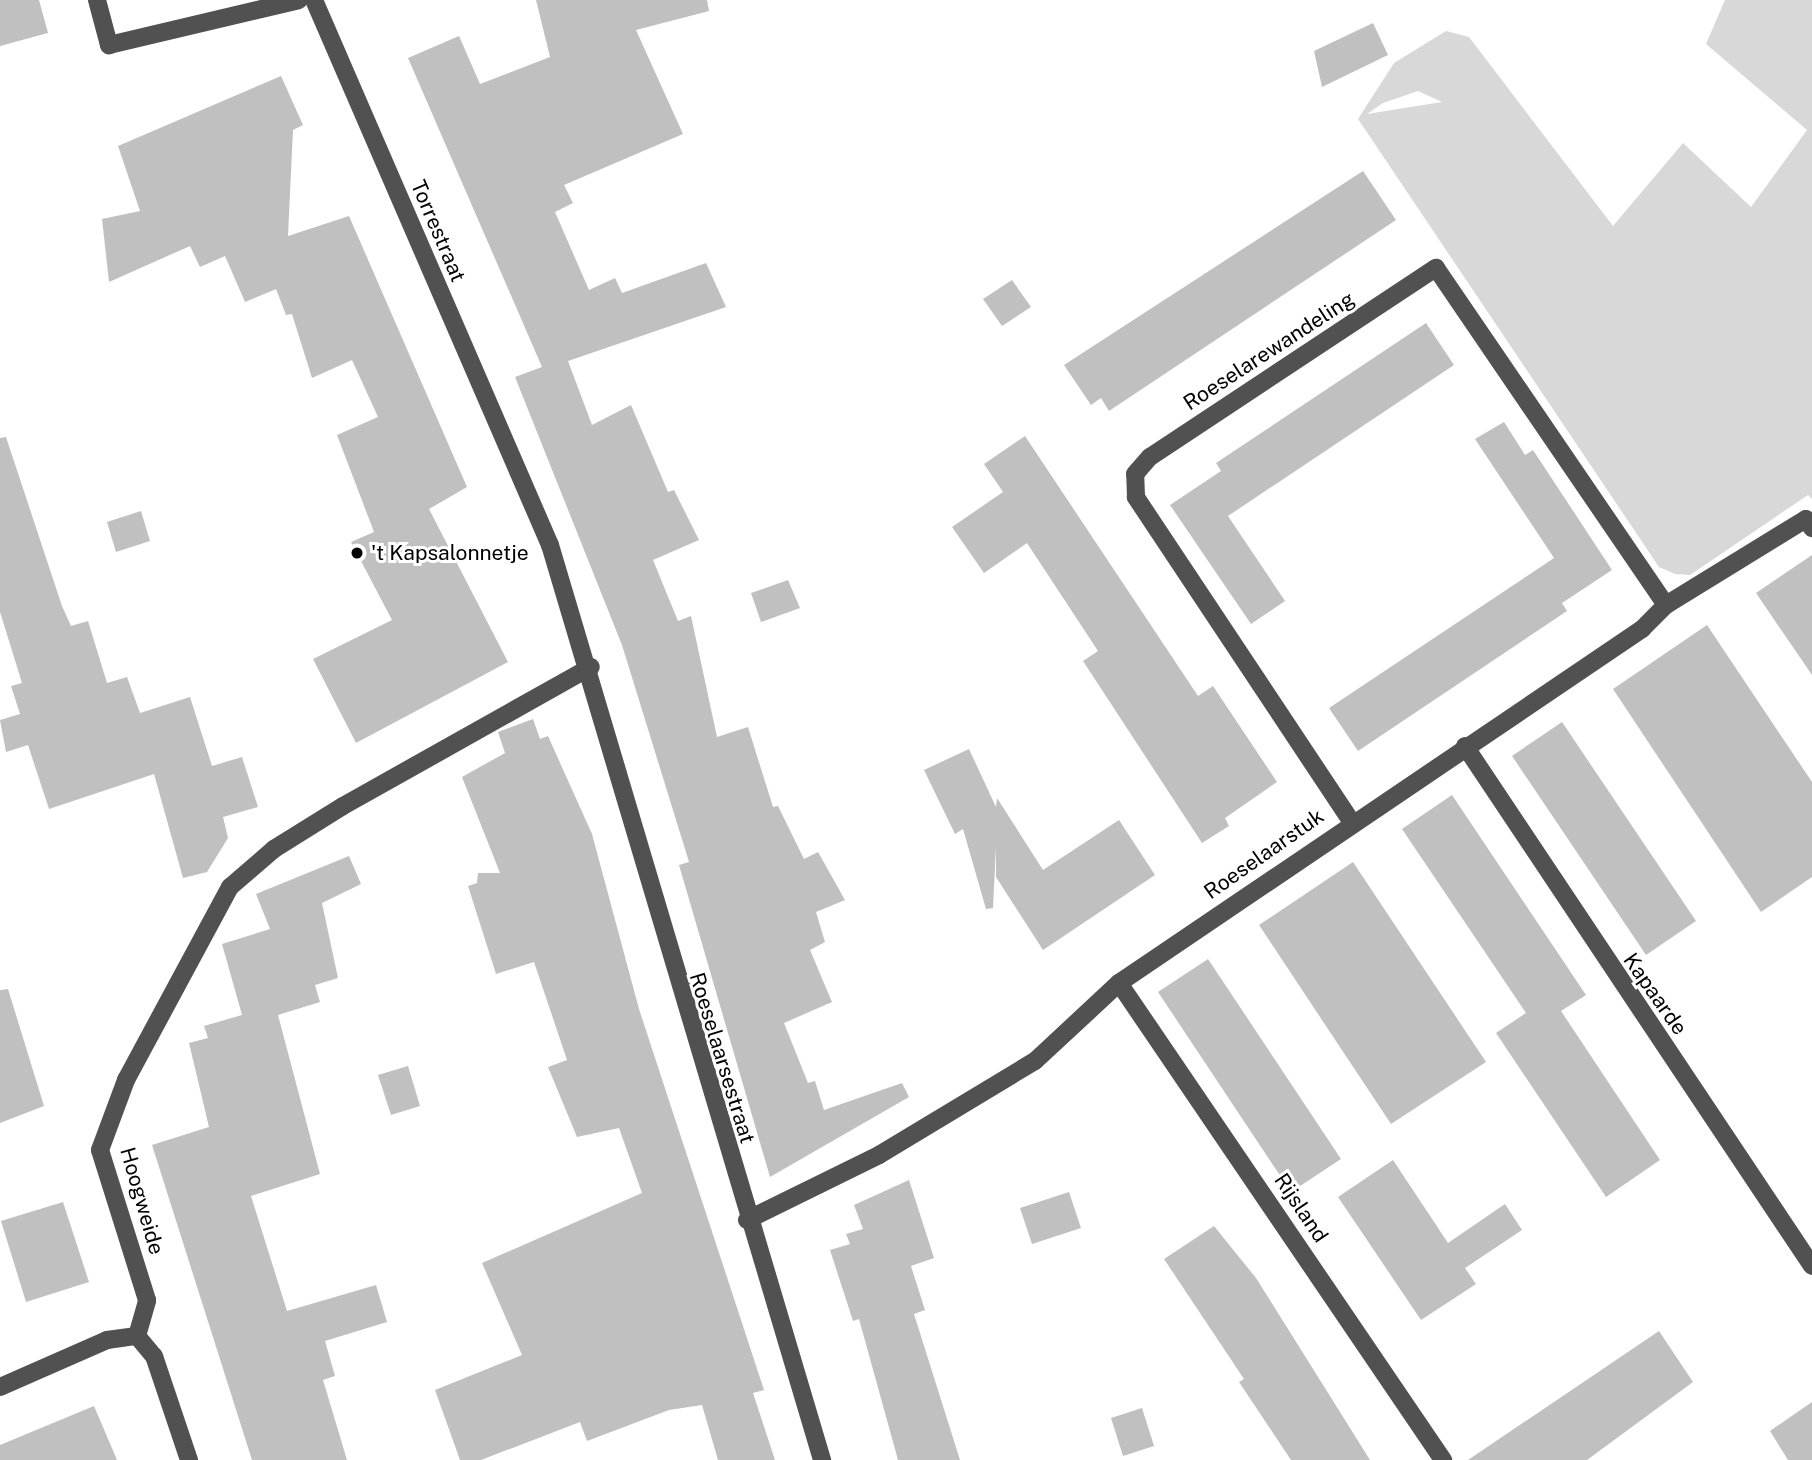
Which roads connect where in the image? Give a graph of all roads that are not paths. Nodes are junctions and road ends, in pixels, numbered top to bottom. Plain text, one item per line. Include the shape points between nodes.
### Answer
1 (97, 0) edge
2 (299, 0) edge
3 (314, 0) edge
4 (521, 480) joint
5 (1809, 524) edge
6 (1666, 605) junction
7 (590, 667) junction
8 (1465, 746) junction
9 (1351, 821) junction
10 (1119, 983) junction
11 (747, 1220) junction
12 (1812, 1266) edge
13 (137, 1336) junction
14 (0, 1387) edge
15 (189, 1460) edge
16 (822, 1460) edge
17 (1443, 1460) edge

1 - 2 street via 109,45
3 - 4 street, Torrestraat
4 - 7 street, Roeselaarsestraat
5 - 6 street, Roeselaarstuk
6 - 8 street, Roeselaarstuk via 1642,629
6 - 9 street, Roeselarewandeling via 1436,268 1150,457 1135,474 1136,497
7 - 11 street, Roeselaarsestraat via 606,743
7 - 13 street, Hoogweide via 343,806 253,866 230,887 126,1080 100,1150 147,1300
8 - 9 street, Roeselaarstuk
8 - 12 street, Kapaarde
9 - 10 street, Roeselaarstuk
10 - 11 street, Roeselaarstuk via 1035,1061 879,1154
10 - 17 street, Rijsland
11 - 16 street, Roeselaarsestraat
13 - 14 street via 107,1340
13 - 15 street via 154,1356

